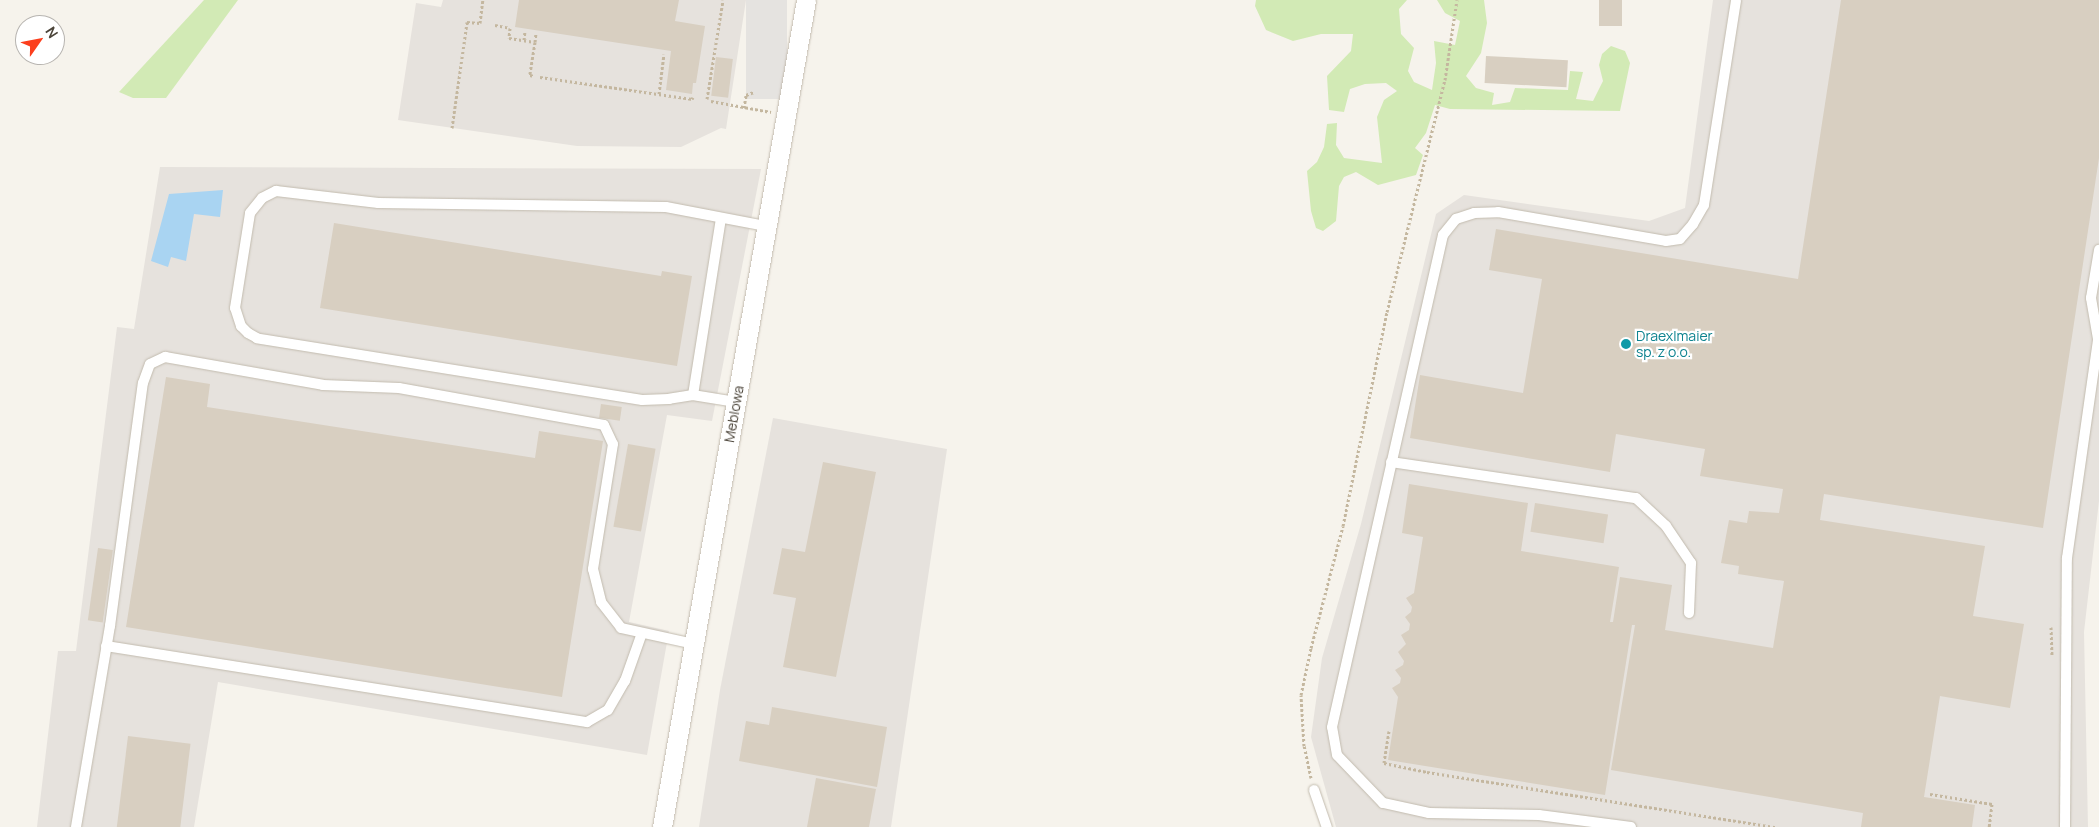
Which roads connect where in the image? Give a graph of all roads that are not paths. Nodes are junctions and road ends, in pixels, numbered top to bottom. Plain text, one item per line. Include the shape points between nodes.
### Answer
1 (806, 0) edge
2 (1736, 0) edge
3 (721, 218) junction
4 (766, 226) junction
5 (2099, 250) edge
6 (693, 395) junction
7 (736, 402) junction
8 (1391, 462) junction
9 (1689, 613) dead end
10 (642, 632) junction
11 (694, 644) junction
12 (106, 646) junction
13 (1314, 790) road end
14 (76, 827) edge
15 (662, 827) edge
16 (1327, 827) edge
17 (1631, 827) edge
18 (2065, 827) edge

1 - 4 street, Meblowa
2 - 8 lane via 1704,205 1693,224 1680,239 1666,241 1498,212 1474,213 1456,219 1443,235 1439,247
3 - 4 lane
3 - 6 lane
3 - 6 lane via 650,205 378,203 276,191 262,198 250,213 235,308 242,326 257,338 642,400 669,400
4 - 7 street, Meblowa
5 - 18 lane via 2091,298 2098,339 2067,558
6 - 7 lane
7 - 11 street, Meblowa
8 - 9 lane via 1636,498 1666,526 1691,563
8 - 17 lane via 1332,727 1337,755 1383,803 1429,813 1539,815
10 - 11 lane
10 - 12 lane via 625,681 608,710 587,722
10 - 12 lane via 622,628 601,602 593,569 613,444 604,426 399,388 323,385 165,357 150,364 143,383
11 - 15 street, Meblowa
12 - 14 lane
13 - 16 lane

